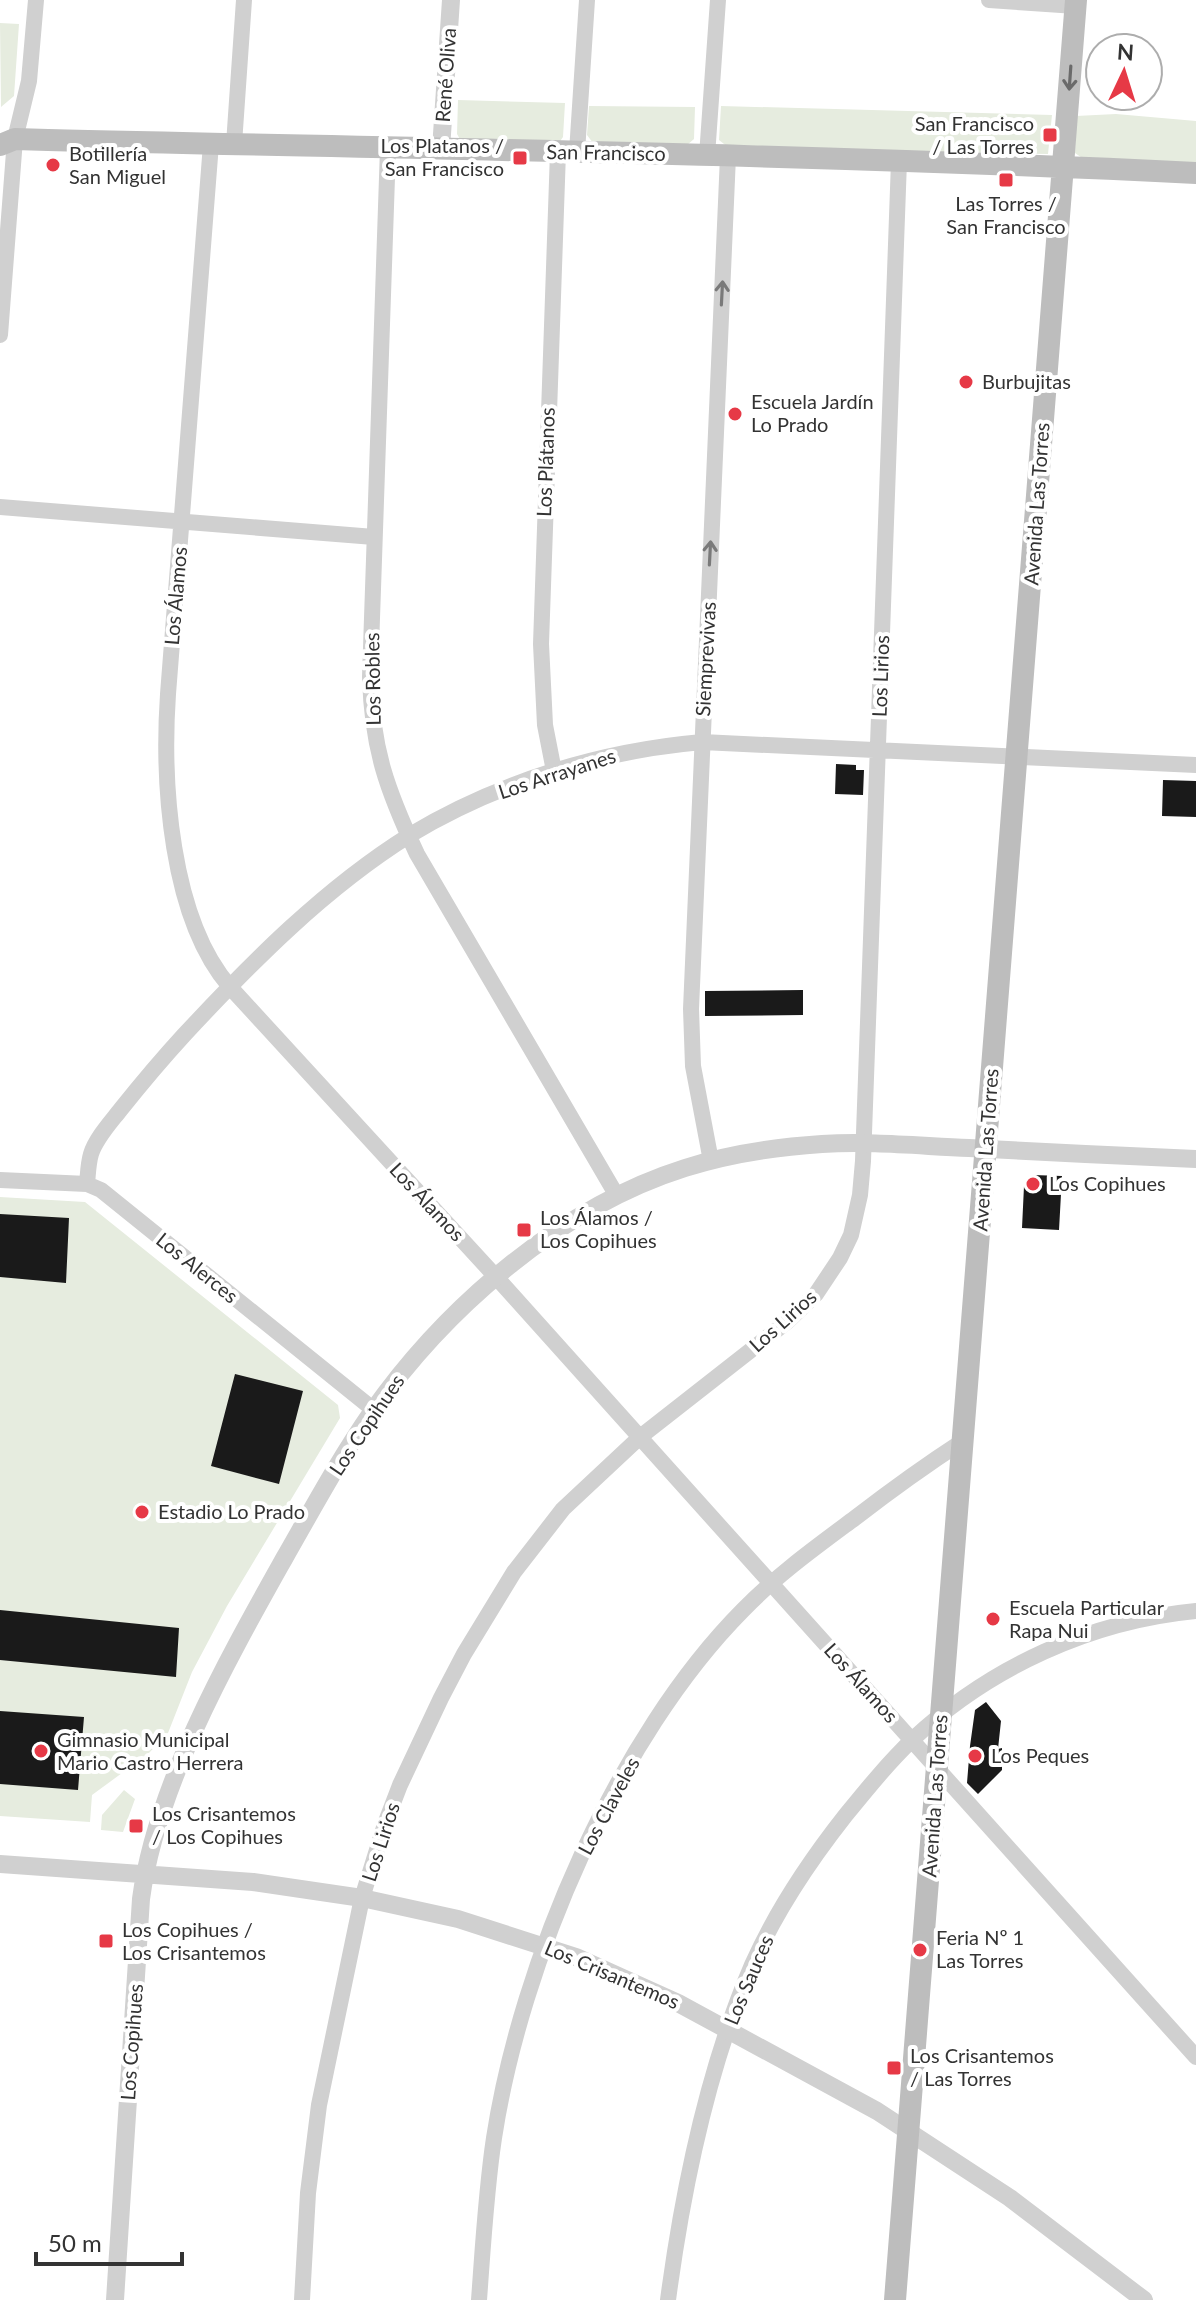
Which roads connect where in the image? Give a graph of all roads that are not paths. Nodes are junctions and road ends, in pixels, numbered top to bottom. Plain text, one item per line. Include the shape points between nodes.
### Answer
1 (36, 0) edge
2 (244, 0) edge
3 (451, 0) edge
4 (587, 0) edge
5 (718, 0) edge
6 (989, 0) edge
7 (1076, 3) edge
8 (5, 138) edge
9 (223, 144) junction
10 (388, 148) junction
11 (441, 149) junction
12 (568, 152) junction
13 (718, 156) junction
14 (899, 161) junction
15 (1063, 167) junction
16 (1196, 173) edge
17 (0, 335) edge
18 (0, 507) edge
19 (182, 522) junction
20 (374, 537) junction
21 (702, 742) junction
22 (878, 750) junction
23 (1017, 756) junction
24 (1196, 765) edge
25 (554, 771) junction
26 (409, 836) junction
27 (230, 987) junction
28 (864, 1143) junction
29 (986, 1149) junction
30 (1196, 1159) edge
31 (711, 1161) junction
32 (0, 1180) edge
33 (87, 1184) junction
34 (617, 1196) junction
35 (497, 1278) junction
36 (374, 1410) junction
37 (640, 1437) junction
38 (963, 1441) junction
39 (771, 1583) junction
40 (1196, 1611) edge
41 (942, 1715) junction
42 (912, 1740) junction
43 (937, 1770) junction
44 (0, 1864) edge
45 (144, 1875) junction
46 (362, 1898) junction
47 (545, 1946) junction
48 (728, 2028) junction
49 (1196, 2057) edge
50 (909, 2131) junction
51 (115, 2300) edge
52 (302, 2300) edge
53 (479, 2300) edge
54 (668, 2300) edge
55 (895, 2300) edge
56 (1144, 2300) edge

1 - 8 street via 29,81
2 - 9 street, Los Álamos
3 - 11 street, René Oliva
4 - 12 street, Los Plátanos
5 - 13 street, Siemprevivas
6 - 7 street
7 -> 15 main road, Avenida Las Torres
8 - 9 main road, San Francisco
8 - 17 street
9 - 10 main road, San Francisco
9 - 19 street, Los Álamos
10 - 11 main road, San Francisco
10 - 20 street, Los Robles
11 - 12 main road, San Francisco
12 - 13 main road, San Francisco
12 - 25 street, Los Plátanos via 541,644
13 - 14 main road, San Francisco
21 -> 13 street, Siemprevivas
14 - 15 main road, San Francisco
14 - 22 street, Los Lirios
15 - 16 main road, San Francisco
15 - 23 main road, Avenida Las Torres
18 - 19 street
19 - 20 street
19 - 27 street, Los Álamos via 167,719 169,803 190,911 207,955
20 - 26 street, Los Robles via 373,727 385,781
21 - 22 street, Los Arrayanes
21 - 25 street, Los Arrayanes via 628,751
21 - 31 street, Siemprevivas via 691,1009 693,1066
22 - 23 street, Los Arrayanes
22 - 28 street, Los Lirios
23 - 24 street, Los Arrayanes
23 - 29 main road, Avenida Las Torres
25 - 26 street, Los Arrayanes via 482,798
26 - 27 street, Los Arrayanes via 314,907
26 - 34 street, Los Robles
27 - 33 street, Los Arrayanes via 110,1123 91,1151
27 - 35 street, Los Álamos
28 - 29 street, Los Copihues
28 - 31 street, Los Copihues via 780,1148
28 - 37 street, Los Lirios via 857,1215 846,1247 822,1287 803,1309
29 - 30 street, Los Copihues
29 - 38 main road, Avenida Las Torres
31 - 34 street, Los Copihues
32 - 33 street
33 - 36 street, Los Alerces
34 - 35 street, Los Copihues via 556,1232
35 - 36 street, Los Copihues via 428,1343
35 - 37 street, Los Álamos
36 - 45 street, Los Copihues via 299,1531 212,1697 162,1812
37 - 39 street, Los Álamos
37 - 46 street, Los Lirios via 563,1509 490,1611 400,1785
38 - 39 street, Los Claveles
38 - 41 main road, Avenida Las Torres
39 - 42 street, Los Álamos
39 - 47 street, Los Claveles via 714,1641 657,1719 604,1811
40 - 41 street, Los Sauces via 1112,1627 1049,1650 985,1683
41 - 42 street, Los Sauces
41 - 43 main road, Avenida Las Torres
42 - 43 street, Los Álamos
42 - 48 street, Los Sauces via 799,1878 768,1932
43 - 49 street, Los Álamos
43 - 50 main road, Avenida Las Torres
44 - 45 street, Los Crisantemos
45 - 46 street, Los Crisantemos via 244,1881
45 - 51 street, Los Copihues
46 - 47 street, Los Crisantemos via 458,1919
46 - 52 street, Los Lirios via 317,2117
47 - 48 street, Los Crisantemos
47 - 53 street, Los Claveles via 512,2049 494,2136
48 - 50 street, Los Crisantemos
48 - 54 street, Los Sauces via 693,2159
50 - 55 main road, Avenida Las Torres
50 - 56 street, Los Crisantemos via 1010,2198

